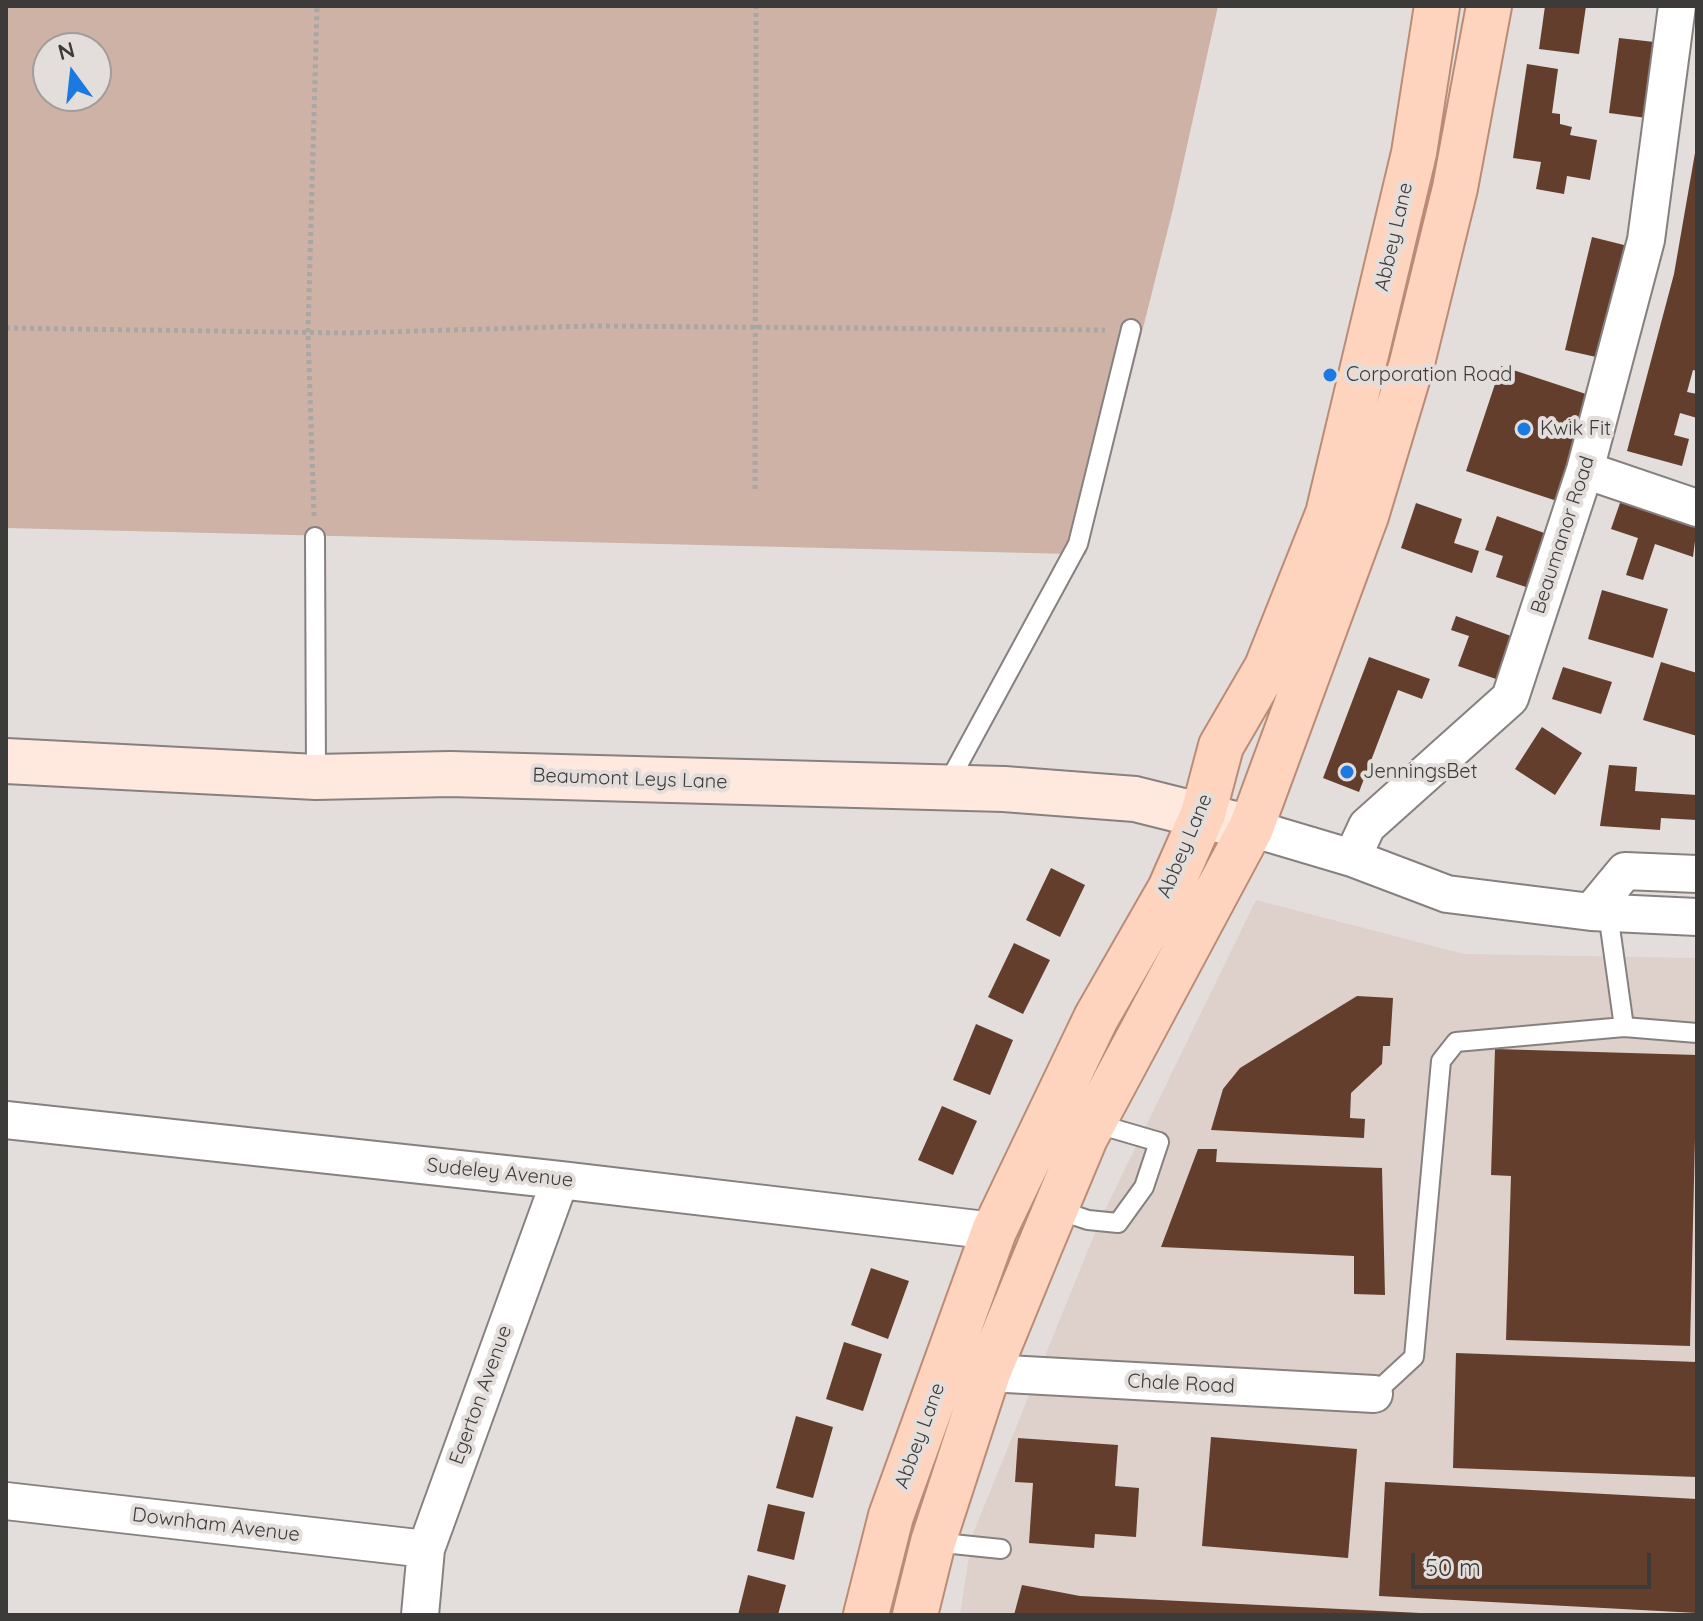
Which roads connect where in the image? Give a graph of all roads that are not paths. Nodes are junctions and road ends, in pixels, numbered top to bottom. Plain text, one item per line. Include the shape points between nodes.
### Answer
1 (1437, 6) edge
2 (1489, 6) edge
3 (1677, 6) edge
4 (1131, 329) road end
5 (1585, 470) junction
6 (1697, 508) edge
7 (315, 537) road end
8 (6, 761) edge
9 (316, 777) junction
10 (945, 787) junction
11 (1203, 814) junction
12 (1251, 828) junction
13 (1352, 858) junction
14 (1697, 874) edge
15 (1599, 912) junction
16 (1697, 917) edge
17 (1624, 1027) junction
18 (1697, 1033) edge
19 (6, 1120) edge
20 (1093, 1123) junction
21 (560, 1180) junction
22 (1047, 1227) junction
23 (994, 1231) junction
24 (988, 1373) junction
25 (1374, 1394) joint
26 (6, 1501) edge
27 (933, 1542) junction
28 (426, 1549) junction
29 (1001, 1549) dead end
30 (420, 1615) edge
31 (866, 1615) edge
32 (915, 1615) edge

1 - 11 main road, Abbey Lane via 1414,153 1328,514 1267,667 1221,746
2 - 12 main road via 1455,188 1412,363 1366,516
3 - 5 street, Beaumanor Road via 1646,240
4 - 10 lane via 1078,544
5 - 6 street
5 - 13 street, Beaumanor Road via 1510,698 1367,826
7 - 9 lane
8 - 9 street, Beaumont Leys Lane
9 - 10 street, Beaumont Leys Lane via 450,774
10 - 11 street, Beaumont Leys Lane via 1097,794
11 - 12 street, Beaumont Leys Lane
11 - 23 main road, Abbey Lane via 1170,889 1096,1018
12 - 13 street
12 - 20 main road
13 - 15 street via 1447,894
14 - 15 street via 1625,871
15 - 16 street
15 - 17 lane
17 - 18 lane
17 - 25 lane via 1456,1042 1441,1061 1414,1357
19 - 21 street, Sudeley Avenue
20 - 22 main road
20 - 22 lane via 1159,1142 1144,1187 1118,1223 1088,1220
21 - 23 street, Sudeley Avenue
21 - 28 street, Egerton Avenue
22 - 23 lane
22 - 24 main road
23 - 31 main road, Abbey Lane via 891,1516
24 - 25 street, Chale Road
24 - 27 main road
26 - 28 street, Downham Avenue
27 - 29 lane
27 - 32 main road
28 - 30 street, Egerton Avenue

